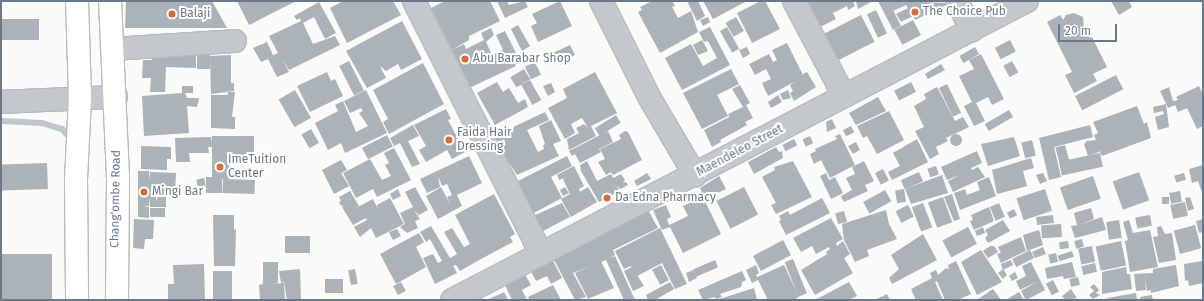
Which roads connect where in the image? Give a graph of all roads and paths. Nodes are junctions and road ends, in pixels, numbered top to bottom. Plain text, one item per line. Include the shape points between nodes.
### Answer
1 (77, 1) edge
2 (110, 1) edge
3 (414, 1) edge
4 (601, 1) edge
5 (794, 1) edge
6 (957, 1) edge
7 (1027, 1) edge
8 (972, 30) junction
9 (235, 42) dead end
10 (112, 49) junction
11 (844, 96) junction
12 (80, 98) junction
13 (116, 98) junction
14 (1, 102) edge
15 (695, 175) junction
16 (541, 254) junction
17 (77, 300) edge
18 (117, 300) edge
19 (452, 300) edge

1 - 12 main road
2 - 10 main road, Chang'ombe Road
3 - 16 street
4 - 15 street via 649,97
5 - 11 street
6 - 8 street
7 - 8 street, Maendeleo Street
8 - 11 street, Maendeleo Street
9 - 10 street
10 - 13 main road, Chang'ombe Road
11 - 15 street, Maendeleo Street
12 - 13 street
12 - 14 street
12 - 17 main road via 76,180
13 - 18 main road, Chang'ombe Road
15 - 16 street, Maendeleo Street
16 - 19 street, Maendeleo Street

